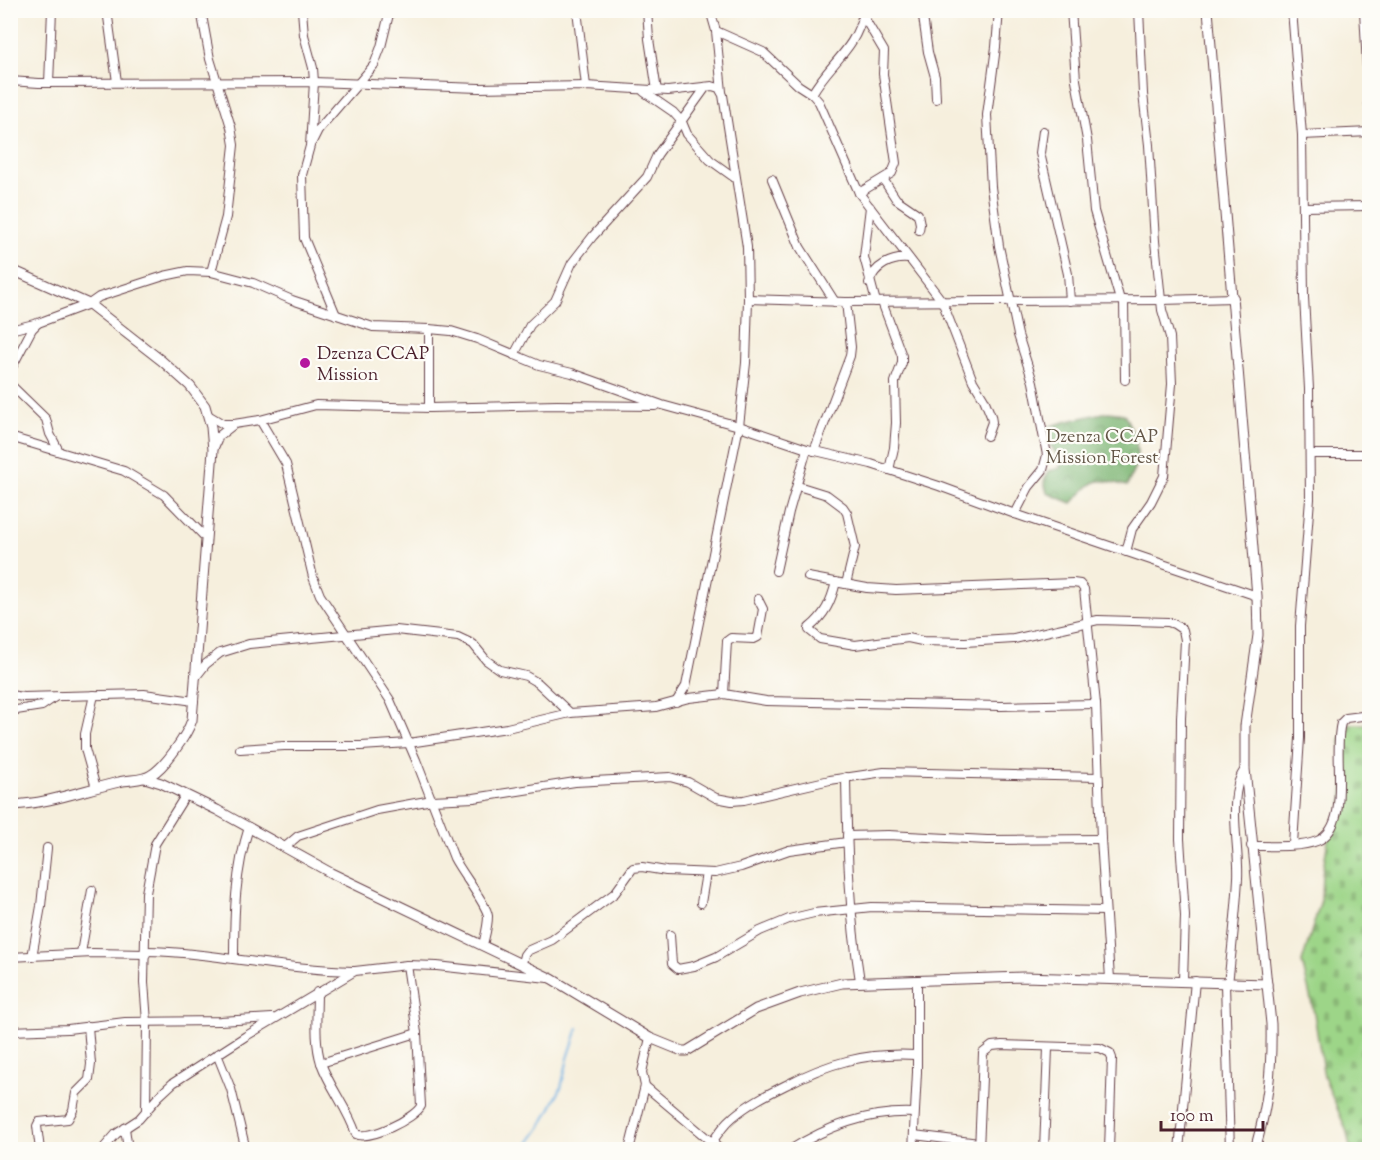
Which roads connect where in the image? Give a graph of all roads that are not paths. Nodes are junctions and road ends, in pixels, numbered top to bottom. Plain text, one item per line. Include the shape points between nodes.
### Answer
1 (51, 10) edge
2 (107, 10) edge
3 (201, 10) edge
4 (302, 10) edge
5 (390, 10) edge
6 (577, 10) edge
7 (647, 10) edge
8 (710, 10) edge
9 (922, 10) edge
10 (999, 10) edge
11 (1071, 10) edge
12 (1139, 10) edge
13 (1208, 10) edge
14 (1292, 10) edge
15 (1364, 10) edge
16 (863, 12) edge
17 (716, 31) junction
18 (10, 81) edge
19 (117, 82) junction
20 (314, 82) junction
21 (49, 83) junction
22 (219, 83) junction
23 (358, 83) junction
24 (586, 86) junction
25 (706, 87) junction
26 (640, 90) junction
27 (657, 91) junction
28 (722, 92) junction
29 (812, 94) junction
30 (936, 99) dead end
31 (682, 122) junction
32 (1370, 126) edge
33 (1043, 131) dead end
34 (1370, 132) edge
35 (1302, 135) junction
36 (310, 146) junction
37 (735, 178) junction
38 (772, 179) dead end
39 (883, 179) junction
40 (859, 193) junction
41 (1370, 206) edge
42 (870, 207) junction
43 (1303, 207) junction
44 (919, 230) dead end
45 (909, 259) junction
46 (10, 269) edge
47 (211, 272) junction
48 (869, 283) junction
49 (1234, 298) junction
50 (748, 299) junction
51 (1070, 300) junction
52 (1122, 300) junction
53 (1162, 300) junction
54 (942, 301) junction
55 (1012, 301) junction
56 (835, 302) junction
57 (846, 302) junction
58 (879, 302) junction
59 (89, 304) junction
60 (336, 315) junction
61 (38, 322) junction
62 (429, 329) junction
63 (10, 330) edge
64 (514, 355) junction
65 (10, 371) edge
66 (1125, 380) dead end
67 (10, 384) edge
68 (662, 405) junction
69 (429, 408) junction
70 (208, 415) junction
71 (260, 420) junction
72 (234, 424) junction
73 (739, 426) junction
74 (987, 436) dead end
75 (10, 437) edge
76 (213, 450) junction
77 (811, 450) junction
78 (59, 451) junction
79 (1310, 454) junction
80 (1370, 454) edge
81 (889, 470) junction
82 (798, 486) junction
83 (1015, 514) junction
84 (205, 537) junction
85 (1126, 552) junction
86 (776, 571) dead end
87 (808, 577) dead end
88 (836, 582) junction
89 (846, 584) junction
90 (1257, 596) junction
91 (758, 599) dead end
92 (1087, 623) junction
93 (348, 635) junction
94 (195, 680) junction
95 (94, 694) junction
96 (724, 694) junction
97 (10, 695) edge
98 (55, 697) junction
99 (194, 701) junction
100 (676, 702) junction
101 (1096, 704) junction
102 (10, 711) edge
103 (570, 713) junction
104 (1370, 715) edge
105 (409, 743) junction
106 (240, 749) dead end
107 (1245, 769) junction
108 (846, 777) junction
109 (1098, 777) junction
110 (145, 778) junction
111 (96, 788) junction
112 (185, 796) junction
113 (432, 800) junction
114 (10, 805) edge
115 (249, 827) junction
116 (847, 839) junction
117 (1101, 839) junction
118 (1293, 844) junction
119 (1251, 846) junction
120 (285, 847) junction
121 (47, 848) dead end
122 (706, 873) junction
123 (92, 890) dead end
124 (701, 903) dead end
125 (851, 908) junction
126 (1106, 911) junction
127 (670, 935) dead end
128 (483, 945) junction
129 (81, 953) junction
130 (146, 953) junction
131 (10, 957) edge
132 (32, 957) junction
133 (234, 959) junction
134 (522, 963) junction
135 (406, 965) junction
136 (355, 971) junction
137 (552, 978) junction
138 (1110, 978) junction
139 (860, 981) junction
140 (917, 981) junction
141 (1184, 981) junction
142 (1195, 981) junction
143 (1227, 984) junction
144 (1267, 984) junction
145 (317, 992) junction
146 (276, 1018) junction
147 (147, 1022) junction
148 (88, 1026) junction
149 (10, 1030) edge
150 (417, 1034) junction
151 (650, 1038) junction
152 (1048, 1048) junction
153 (217, 1054) junction
154 (916, 1055) junction
155 (321, 1063) junction
156 (645, 1086) junction
157 (146, 1112) junction
158 (914, 1113) junction
159 (125, 1128) junction
160 (914, 1135) junction
161 (713, 1142) junction
162 (979, 1146) edge
163 (40, 1149) edge
164 (102, 1149) edge
165 (128, 1149) edge
166 (246, 1149) edge
167 (629, 1149) edge
168 (707, 1149) edge
169 (721, 1149) edge
170 (790, 1149) edge
171 (913, 1149) edge
172 (1044, 1149) edge
173 (1109, 1149) edge
174 (1179, 1149) edge
175 (1230, 1149) edge
176 (1255, 1149) edge

1 - 21 street
2 - 19 street
3 - 22 street
4 - 20 street
5 - 23 street via 378,57
6 - 24 street
7 - 27 street
8 - 17 street
9 - 30 street
10 - 55 street via 987,129 999,246
11 - 52 street via 1094,211
12 - 53 street
13 - 49 street
14 - 35 street
15 - 32 street
16 - 29 street via 856,37
16 - 39 street via 884,51 896,163 892,173
17 - 28 street
17 - 29 street via 762,52
18 - 21 street
19 - 21 street
19 - 22 street
20 - 22 street
20 - 23 street
20 - 36 street
22 - 47 street via 234,145 226,217
23 - 24 street via 479,88
23 - 36 street via 318,130
24 - 26 street
25 - 27 street
25 - 28 street
25 - 31 street
26 - 27 street
26 - 31 street
28 - 37 street
29 - 40 street
31 - 37 street via 687,134 710,160
31 - 64 street via 657,155 647,177 572,263 555,301 530,325
33 - 51 street via 1040,153 1068,274
34 - 35 street
35 - 43 street
36 - 60 street via 303,175 304,238
37 - 50 street via 746,238
38 - 56 street via 800,247
39 - 40 street
39 - 44 street via 896,200 918,214
40 - 42 street
41 - 43 street
42 - 45 street
42 - 48 street via 864,257
43 - 79 street
45 - 48 street via 890,260
45 - 54 street
46 - 59 street
47 - 59 street via 175,273 99,297
47 - 60 street via 253,283
48 - 58 street
49 - 53 street
49 - 90 street
50 - 56 street
50 - 73 street
51 - 52 street
51 - 55 street
52 - 53 street
52 - 66 street
53 - 85 street via 1172,374 1166,470 1132,529
54 - 55 street
54 - 58 street
54 - 74 street via 991,416
55 - 83 street via 1047,455 1043,470
56 - 57 street
57 - 58 street
57 - 77 street via 850,356
58 - 81 street via 902,356 896,382 897,423
59 - 61 street
59 - 70 street via 190,386
60 - 62 street via 379,328
61 - 63 street
61 - 65 street
62 - 64 street via 451,331
62 - 69 street
64 - 68 street
67 - 78 street via 46,419
68 - 69 street
68 - 73 street
69 - 71 street via 316,405
70 - 72 street
70 - 76 street
71 - 72 street
71 - 93 street via 286,464 316,586
72 - 76 street via 219,436
73 - 77 street
73 - 100 street via 686,686
75 - 78 street
76 - 84 street
77 - 81 street
77 - 82 street
78 - 84 street via 116,468 143,482 164,495
79 - 80 street
79 - 118 street via 1299,634 1299,748
81 - 83 street
82 - 86 street
82 - 89 street via 827,495 847,513 855,547
83 - 85 street
84 - 94 street
85 - 90 street
87 - 88 street
88 - 89 street
88 - 92 street via 829,605 809,630 820,639 849,645 908,639 1014,639
89 - 92 street via 896,590 1080,584 1084,589
90 - 107 street via 1258,635 1245,726
91 - 96 street via 763,609 758,637 727,641
92 - 101 street
92 - 141 street via 1168,622 1179,626 1184,635 1180,839
93 - 94 street via 238,647 213,658
93 - 103 street via 396,630 461,638 500,670 538,682
93 - 105 street via 384,689
94 - 99 street
95 - 98 street
95 - 99 street via 156,694
95 - 111 street via 85,742
96 - 100 street
96 - 101 street via 766,701
97 - 98 street
98 - 102 street via 42,706
99 - 110 street via 189,728 162,764
100 - 103 street
101 - 109 street
103 - 105 street via 507,728
104 - 118 street via 1346,718 1341,723 1339,800 1330,828 1315,842
105 - 106 street
105 - 113 street
107 - 119 street
107 - 143 street via 1240,775 1236,804 1234,832 1239,875
108 - 109 street via 906,771
108 - 113 street via 739,801 716,798 670,777 575,783
108 - 116 street
109 - 117 street
110 - 111 street
110 - 112 street
111 - 114 street via 46,801
112 - 115 street
112 - 130 street via 155,844 146,893
113 - 120 street via 365,813 298,836
113 - 128 street via 457,865 485,907 488,917
115 - 120 street
115 - 133 street via 239,866
116 - 117 street via 888,835 987,840
116 - 122 street
116 - 125 street
117 - 126 street
118 - 119 street
119 - 144 street
120 - 128 street
121 - 132 street
122 - 124 street
122 - 134 street via 633,868 615,893 552,939 527,951
123 - 129 street
125 - 126 street
125 - 127 street via 789,919 716,957 678,969 672,964
125 - 139 street
126 - 138 street
128 - 134 street
129 - 130 street
129 - 132 street
130 - 133 street via 181,952
130 - 147 street
131 - 132 street
133 - 136 street
134 - 137 street
135 - 136 street
135 - 137 street
135 - 150 street
136 - 145 street
137 - 151 street
138 - 140 street
138 - 141 street
139 - 140 street
139 - 151 street via 778,1000 687,1051
140 - 154 street
141 - 142 street
142 - 143 street
142 - 174 street
143 - 144 street
143 - 175 street
144 - 176 street via 1270,1079
145 - 146 street
145 - 155 street
146 - 147 street
146 - 153 street
147 - 148 street
147 - 157 street
148 - 149 street
148 - 163 street via 89,1080 76,1093 68,1119 39,1122
150 - 155 street
150 - 155 street via 421,1106 414,1114 374,1134 356,1134
151 - 156 street via 642,1072
152 - 162 street via 992,1046 983,1053
152 - 172 street
152 - 173 street via 1100,1048 1110,1053
153 - 157 street via 173,1083
153 - 166 street via 231,1089
154 - 158 street
154 - 161 street via 864,1056 804,1075 732,1117
156 - 161 street
156 - 167 street
157 - 159 street
158 - 160 street
158 - 170 street via 862,1117 822,1131
159 - 164 street
159 - 165 street
160 - 162 street
160 - 171 street
161 - 168 street
161 - 169 street

